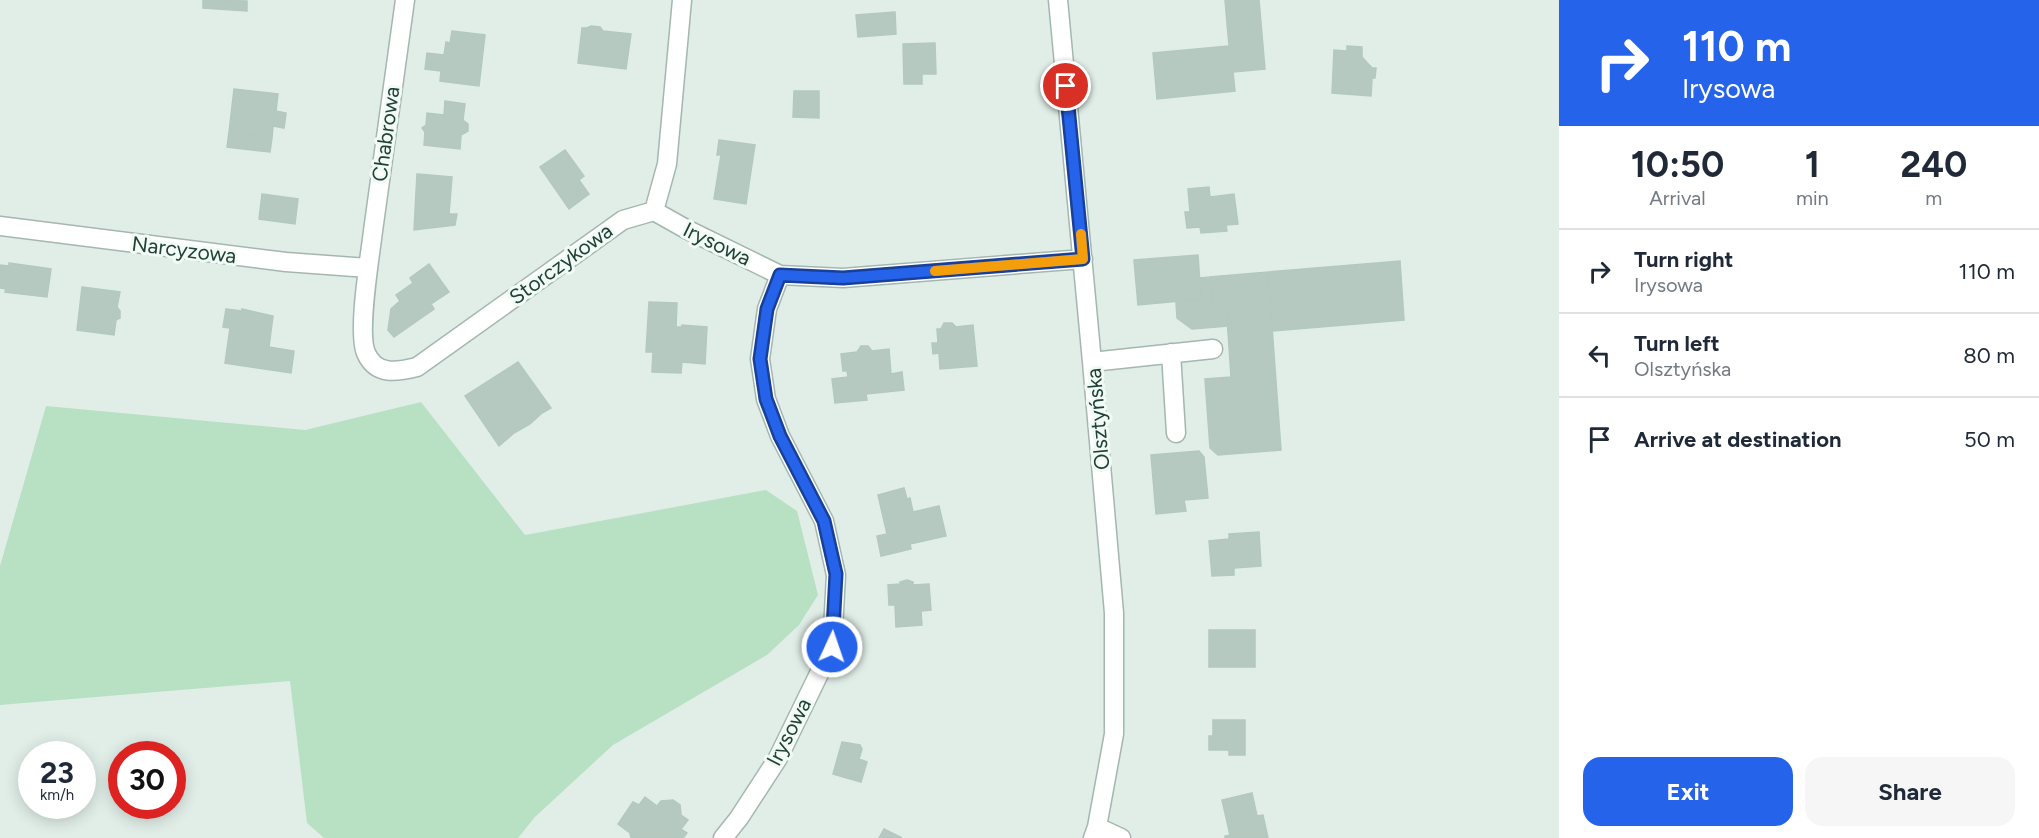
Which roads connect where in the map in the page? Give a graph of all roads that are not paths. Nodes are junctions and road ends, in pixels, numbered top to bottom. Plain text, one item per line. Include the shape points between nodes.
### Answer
1 (405, 0) edge
2 (682, 0) edge
3 (1058, 0) edge
4 (654, 211) junction
5 (0, 226) edge
6 (1083, 259) junction
7 (368, 268) junction
8 (780, 275) junction
9 (1213, 349) dead end
10 (1171, 353) junction
11 (1092, 362) junction
12 (1176, 433) dead end
13 (1095, 832) edge
14 (723, 838) edge
15 (1121, 838) edge

1 - 7 street, Chabrowa
2 - 4 street via 667,164
3 - 6 street, Olsztyńska
4 - 7 street, Storczykowa via 623,220 417,367 393,372 375,367 362,337
4 - 8 street, Irysowa
5 - 7 street, Narcyzowa via 286,262
6 - 8 street, Irysowa via 843,278
6 - 11 street, Olsztyńska
8 - 14 street, Irysowa via 767,309 760,359 766,399 780,436 824,521 836,574 832,647 778,758
9 - 10 street
10 - 11 street
10 - 12 street
11 - 13 street, Olsztyńska via 1114,613 1114,734
13 - 15 street

